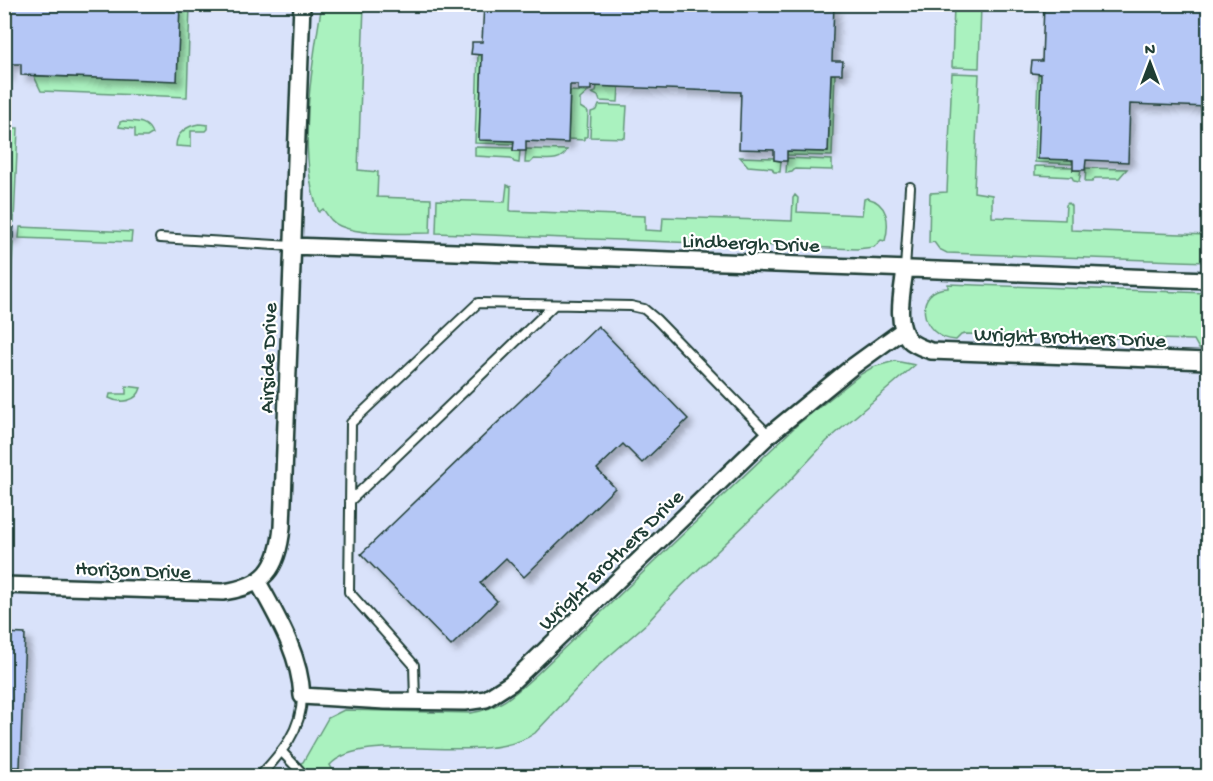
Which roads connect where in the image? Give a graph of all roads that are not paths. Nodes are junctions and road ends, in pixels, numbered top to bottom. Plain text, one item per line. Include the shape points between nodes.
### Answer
1 (302, 4) edge
2 (910, 187) dead end
3 (160, 238) dead end
4 (292, 246) junction
5 (905, 269) junction
6 (1209, 280) edge
7 (554, 305) junction
8 (903, 330) junction
9 (1209, 361) edge
10 (769, 435) junction
11 (350, 501) junction
12 (258, 582) junction
13 (4, 585) edge
14 (302, 696) junction
15 (415, 701) junction
16 (282, 752) junction
17 (260, 777) edge
18 (305, 777) edge

1 - 4 street, Airside Drive
2 - 5 lane
3 - 4 lane
4 - 5 street, Lindbergh Drive
4 - 12 street, Airside Drive via 281,538 270,571
5 - 6 street, Lindbergh Drive
5 - 8 street
7 - 10 lane via 644,309
7 - 11 lane
7 - 11 lane via 478,303 351,423
8 - 9 street, Wright Brothers Drive via 915,345 930,351
8 - 10 street, Wright Brothers Drive
10 - 15 street, Wright Brothers Drive via 501,691 477,701
11 - 15 lane via 349,592 414,665
12 - 13 street, Horizon Drive via 236,590 205,592
12 - 14 street via 288,640
14 - 15 street, Wright Brothers Drive
14 - 16 lane via 300,719
16 - 17 lane
16 - 18 lane

